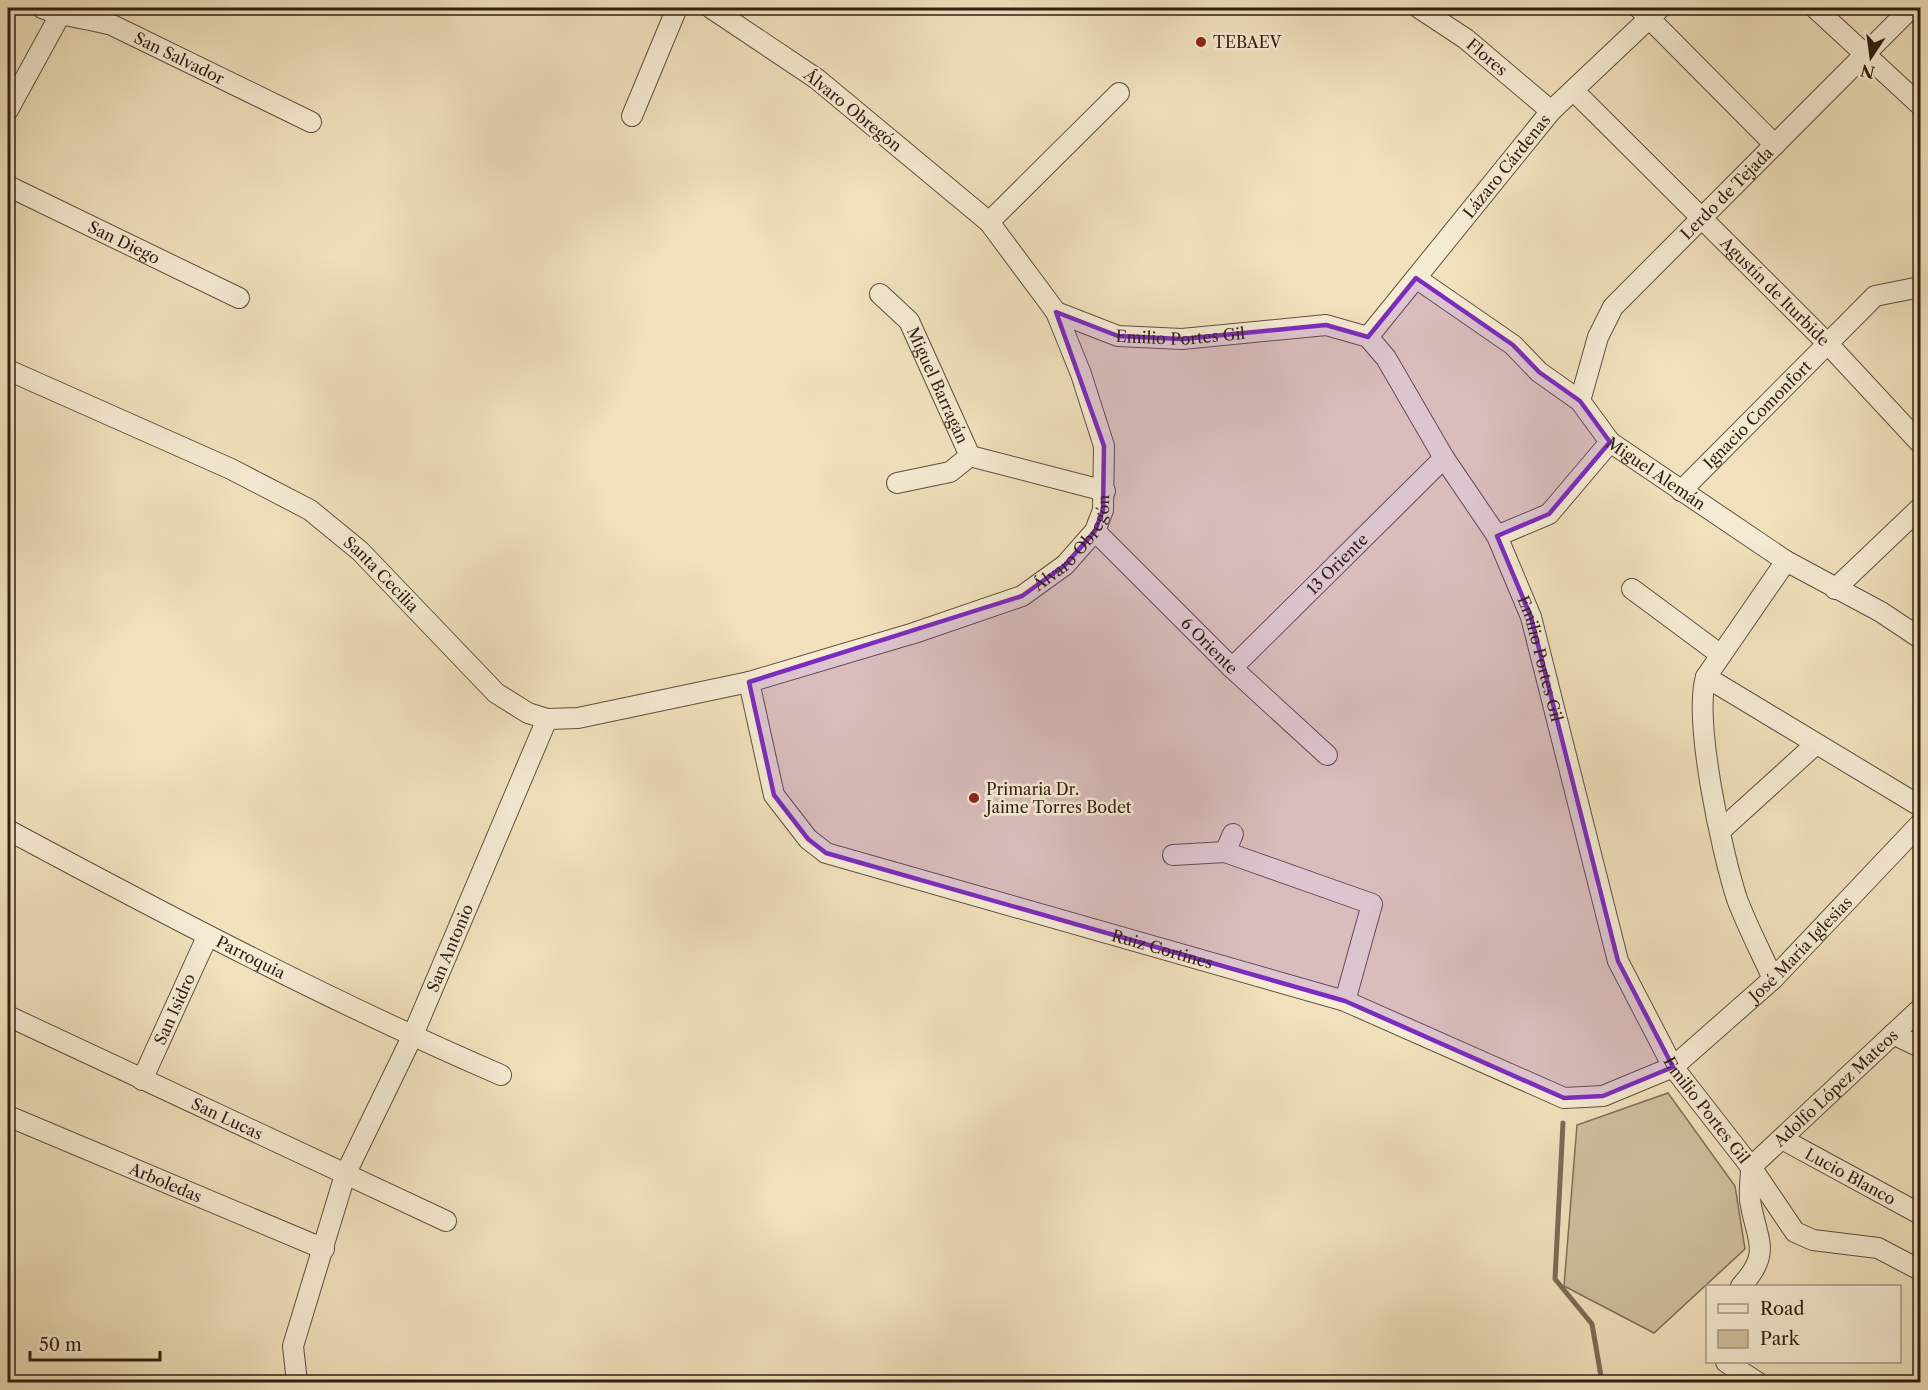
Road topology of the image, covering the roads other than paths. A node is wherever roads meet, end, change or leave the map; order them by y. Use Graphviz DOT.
graph roads {
  1 [pos="42,8"];
  2 [pos="677,8"];
  3 [pos="711,8"];
  4 [pos="1419,8"];
  5 [pos="1815,8"];
  6 [pos="1911,8"];
  7 [pos="1649,11"];
  8 [pos="60,15"];
  9 [pos="1863,53"];
  10 [pos="1574,91"];
  11 [pos="1119,93"];
  12 [pos="1920,105"];
  13 [pos="8,110"];
  14 [pos="1551,111"];
  15 [pos="632,116"];
  16 [pos="311,122"];
  17 [pos="1775,145"];
  18 [pos="8,186"];
  19 [pos="1701,217"];
  20 [pos="990,222"];
  21 [pos="1416,278"];
  22 [pos="1917,285"];
  23 [pos="880,294"];
  24 [pos="239,298"];
  25 [pos="1056,312"];
  26 [pos="1368,337"];
  27 [pos="1828,344"];
  28 [pos="8,370"];
  29 [pos="1580,401"];
  30 [pos="1610,442"];
  31 [pos="1920,443"];
  32 [pos="970,456"];
  33 [pos="1444,458"];
  34 [pos="897,483"];
  35 [pos="1681,490"];
  36 [pos="1105,491"];
  37 [pos="1920,508"];
  38 [pos="1095,531"];
  39 [pos="1497,536"];
  40 [pos="1786,561"];
  41 [pos="1632,589"];
  42 [pos="1835,589"];
  43 [pos="1920,639"];
  44 [pos="1720,655"];
  45 [pos="1232,668"];
  46 [pos="1706,677"];
  47 [pos="749,682"];
  48 [pos="547,719"];
  49 [pos="1816,744"];
  50 [pos="1328,755"];
  51 [pos="1920,806"];
  52 [pos="1920,824"];
  53 [pos="8,830"];
  54 [pos="1720,831"];
  55 [pos="1173,855"];
  56 [pos="207,937"];
  57 [pos="1773,979"];
  58 [pos="1346,1001"];
  59 [pos="1920,1009"];
  60 [pos="8,1016"];
  61 [pos="1893,1034"];
  62 [pos="412,1036"];
  63 [pos="1920,1047"];
  64 [pos="1673,1067"];
  65 [pos="501,1075"];
  66 [pos="142,1080"];
  67 [pos="8,1116"];
  68 [pos="1782,1138"];
  69 [pos="1751,1167"];
  70 [pos="345,1175"];
  71 [pos="1920,1214"];
  72 [pos="446,1221"];
  73 [pos="324,1249"];
  74 [pos="1920,1270"];
  75 [pos="1743,1285"];
  76 [pos="1727,1363"];
  77 [pos="297,1383"];
  78 [pos="1757,1383"];
  1 -- 8 [label="street, San Salvador"];
  2 -- 15 [label="street"];
  3 -- 20 [label="street, Álvaro Obregón"];
  4 -- 14 [label="street, Flores"];
  5 -- 9 [label="street"];
  6 -- 9 [label="street, Lerdo de Tejada"];
  7 -- 10 [label="street, Lázaro Cárdenas"];
  7 -- 17 [label="street"];
  8 -- 13 [label="street"];
  8 -- 16 [label="street, San Salvador"];
  9 -- 12 [label="street"];
  9 -- 17 [label="street, Lerdo de Tejada"];
  10 -- 14 [label="street, Lázaro Cárdenas"];
  10 -- 19 [label="street, Agustín de Iturbide"];
  11 -- 20 [label="street"];
  14 -- 21 [label="street, Lázaro Cárdenas"];
  17 -- 19 [label="street, Lerdo de Tejada"];
  18 -- 24 [label="street, San Diego"];
  19 -- 27 [label="street, Agustín de Iturbide"];
  19 -- 29 [label="street, Lerdo de Tejada"];
  20 -- 25 [label="street, Álvaro Obregón"];
  21 -- 26 [label="street, Lázaro Cárdenas"];
  21 -- 29 [label="street, Miguel Alemán"];
  22 -- 27 [label="street, Ignacio Comonfort"];
  23 -- 32 [label="street, Miguel Barragán"];
  25 -- 26 [label="street, Emilio Portes Gil"];
  25 -- 36 [label="street, Álvaro Obregón"];
  26 -- 33 [label="street, Emilio Portes Gil"];
  27 -- 31 [label="street, Agustín de Iturbide"];
  27 -- 35 [label="street, Ignacio Comonfort"];
  28 -- 48 [label="street, Santa Cecilia"];
  29 -- 30 [label="street, Miguel Alemán"];
  30 -- 35 [label="street, Miguel Alemán"];
  30 -- 39 [label="street"];
  32 -- 34 [label="street"];
  32 -- 36 [label="street, Miguel Barragán"];
  33 -- 39 [label="street, Emilio Portes Gil"];
  33 -- 45 [label="street, 13 Oriente"];
  35 -- 40 [label="street, Miguel Alemán"];
  36 -- 38 [label="street, Álvaro Obregón"];
  37 -- 42 [label="street"];
  38 -- 45 [label="street, 6 Oriente"];
  38 -- 47 [label="street, Álvaro Obregón"];
  39 -- 64 [label="street, Emilio Portes Gil"];
  40 -- 42 [label="street, Miguel Alemán"];
  40 -- 44 [label="street"];
  41 -- 44 [label="street"];
  42 -- 43 [label="street, Miguel Alemán"];
  44 -- 46 [label="street"];
  45 -- 50 [label="street, 6 Oriente"];
  46 -- 49 [label="street"];
  46 -- 54 [label="street"];
  47 -- 48 [label="street, Santa Cecilia"];
  47 -- 58 [label="street, Ruiz Cortines"];
  48 -- 62 [label="street, San Antonio"];
  49 -- 51 [label="street"];
  49 -- 54 [label="street"];
  52 -- 57 [label="street, José María Iglesias"];
  53 -- 56 [label="street, Parroquia"];
  54 -- 57 [label="street"];
  55 -- 58 [label="street"];
  56 -- 62 [label="street, Parroquia"];
  56 -- 66 [label="street, San Isidro"];
  57 -- 64 [label="street, José María Iglesias"];
  58 -- 64 [label="street, Ruiz Cortines"];
  59 -- 61 [label="street, Adolfo López Mateos"];
  60 -- 66 [label="street, San Lucas"];
  61 -- 63 [label="street"];
  61 -- 68 [label="street, Adolfo López Mateos"];
  62 -- 65 [label="street, Parroquia"];
  62 -- 70 [label="street, San Antonio"];
  64 -- 69 [label="street, Emilio Portes Gil"];
  66 -- 70 [label="street, San Lucas"];
  67 -- 73 [label="street, Arboledas"];
  68 -- 69 [label="street, Adolfo López Mateos"];
  68 -- 71 [label="street, Lucio Blanco"];
  69 -- 74 [label="street"];
  69 -- 75 [label="street, Emilio Portes Gil"];
  70 -- 72 [label="street, San Lucas"];
  70 -- 73 [label="street, San Antonio"];
  73 -- 77 [label="street, San Antonio"];
  76 -- 78 [label="street"];
}
